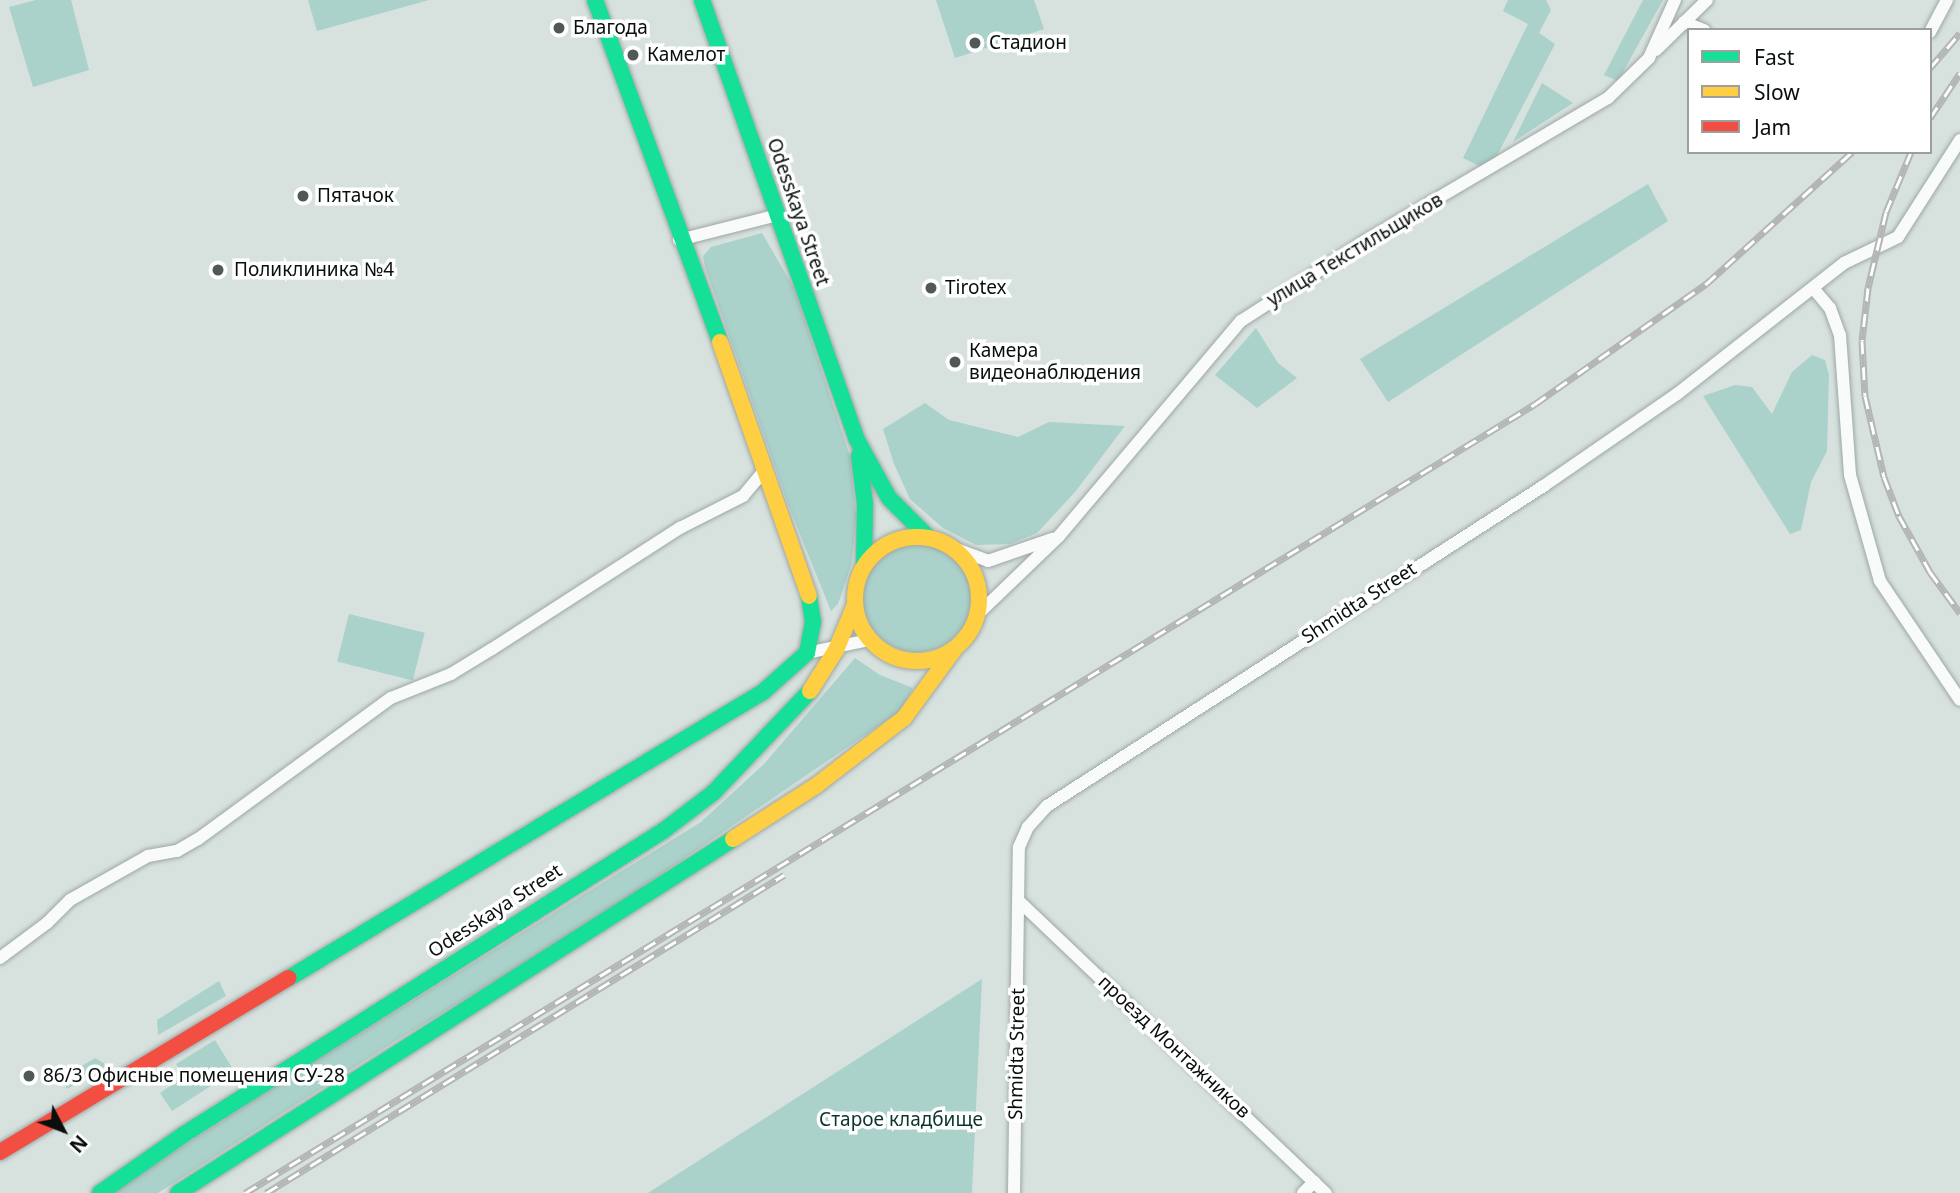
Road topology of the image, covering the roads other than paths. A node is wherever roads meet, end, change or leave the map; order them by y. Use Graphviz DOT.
graph roads {
  1 [pos="596,0"];
  2 [pos="702,0"];
  3 [pos="1675,0"];
  4 [pos="1707,0"];
  5 [pos="1947,0"];
  6 [pos="1684,23"];
  7 [pos="1698,28"];
  8 [pos="1932,28"];
  9 [pos="1648,58"];
  10 [pos="1960,140"];
  11 [pos="778,215"];
  12 [pos="679,240"];
  13 [pos="1813,288"];
  14 [pos="856,438"];
  15 [pos="766,469"];
  16 [pos="1059,536"];
  17 [pos="929,538"];
  18 [pos="953,548"];
  19 [pos="864,565"];
  20 [pos="854,607"];
  21 [pos="978,614"];
  22 [pos="869,640"];
  23 [pos="836,650"];
  24 [pos="954,650"];
  25 [pos="807,653"];
  26 [pos="1960,699"];
  27 [pos="1021,903"];
  28 [pos="0,958"];
  29 [pos="0,1152"];
  30 [pos="1314,1182"];
  31 [pos="100,1193"];
  32 [pos="178,1193"];
  33 [pos="1014,1193"];
  34 [pos="1303,1193"];
  35 [pos="1326,1193"];
  1 -- 12 [label="main road"];
  2 -- 11 [label="main road, Odesskaya Street"];
  3 -- 9 [label="street, улица Текстильщиков"];
  4 -- 6 [label="street"];
  5 -- 8 [label="street"];
  6 -- 7 [label="street"];
  6 -- 9 [label="street"];
  9 -- 16 [label="street, улица Текстильщиков"];
  10 -- 13 [label="street, Shmidta Street"];
  11 -- 12 [label="street"];
  11 -- 14 [label="main road, Odesskaya Street"];
  12 -- 15 [label="main road"];
  13 -- 26 [label="street"];
  13 -- 27 [label="street, Shmidta Street"];
  14 -- 17 [label="main road"];
  14 -- 19 [label="main road"];
  15 -- 25 [label="main road"];
  15 -- 28 [label="street"];
  16 -- 18 [label="street"];
  16 -- 21 [label="street, улица Текстильщиков"];
  17 -- 18 [label="main road"];
  17 -- 19 [label="main road"];
  18 -- 21 [label="main road"];
  19 -- 20 [label="main road"];
  20 -- 22 [label="main road"];
  20 -- 23 [label="main road, Odesskaya Street"];
  21 -- 24 [label="main road"];
  22 -- 23 [label="street"];
  22 -- 24 [label="main road"];
  23 -- 25 [label="street"];
  23 -- 31 [label="main road, Odesskaya Street"];
  24 -- 32 [label="main road"];
  25 -- 29 [label="main road"];
  27 -- 30 [label="street, проезд Монтажников"];
  27 -- 33 [label="street, Shmidta Street"];
  30 -- 34 [label="street"];
  30 -- 35 [label="street, проезд Монтажников"];
}
